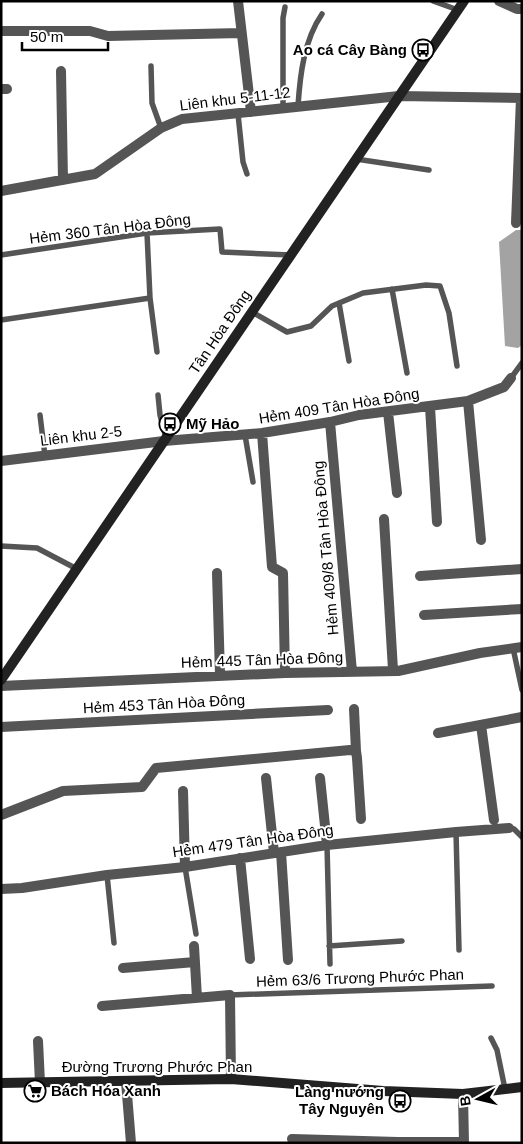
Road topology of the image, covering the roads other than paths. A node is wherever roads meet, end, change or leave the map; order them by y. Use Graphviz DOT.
graph roads {
  1 [pos="238,1"];
  2 [pos="433,1"];
  3 [pos="499,1"];
  4 [pos="461,6"];
  5 [pos="285,7"];
  6 [pos="522,8"];
  7 [pos="322,14"];
  8 [pos="1,31"];
  9 [pos="241,33"];
  10 [pos="151,66"];
  11 [pos="60,71"];
  12 [pos="399,96"];
  13 [pos="522,98"];
  14 [pos="298,106"];
  15 [pos="283,108"];
  16 [pos="251,112"];
  17 [pos="238,114"];
  18 [pos="161,128"];
  19 [pos="356,159"];
  20 [pos="429,170"];
  21 [pos="247,174"];
  22 [pos="63,180"];
  23 [pos="1,191"];
  24 [pos="516,223"];
  25 [pos="147,234"];
  26 [pos="1,255"];
  27 [pos="291,255"];
  28 [pos="392,289"];
  29 [pos="150,298"];
  30 [pos="339,303"];
  31 [pos="252,312"];
  32 [pos="1,320"];
  33 [pos="157,352"];
  34 [pos="348,361"];
  35 [pos="522,362"];
  36 [pos="457,366"];
  37 [pos="406,373"];
  38 [pos="511,378"];
  39 [pos="158,395"];
  40 [pos="468,401"];
  41 [pos="430,407"];
  42 [pos="388,412"];
  43 [pos="40,415"];
  44 [pos="330,422"];
  45 [pos="262,433"];
  46 [pos="245,435"];
  47 [pos="165,439"];
  48 [pos="45,456"];
  49 [pos="1,460"];
  50 [pos="253,482"];
  51 [pos="397,493"];
  52 [pos="384,519"];
  53 [pos="437,522"];
  54 [pos="481,540"];
  55 [pos="1,546"];
  56 [pos="77,569"];
  57 [pos="522,569"];
  58 [pos="217,573"];
  59 [pos="420,576"];
  60 [pos="522,609"];
  61 [pos="424,615"];
  62 [pos="517,648"];
  63 [pos="393,670"];
  64 [pos="352,672"];
  65 [pos="285,673"];
  66 [pos="220,676"];
  67 [pos="1,680"];
  68 [pos="1,686"];
  69 [pos="522,690"];
  70 [pos="354,709"];
  71 [pos="328,710"];
  72 [pos="522,717"];
  73 [pos="481,725"];
  74 [pos="1,726"];
  75 [pos="438,734"];
  76 [pos="356,751"];
  77 [pos="266,778"];
  78 [pos="320,778"];
  79 [pos="183,791"];
  80 [pos="1,815"];
  81 [pos="361,819"];
  82 [pos="494,820"];
  83 [pos="509,828"];
  84 [pos="456,832"];
  85 [pos="522,837"];
  86 [pos="327,845"];
  87 [pos="278,853"];
  88 [pos="240,858"];
  89 [pos="185,867"];
  90 [pos="107,875"];
  91 [pos="1,889"];
  92 [pos="196,934"];
  93 [pos="402,941"];
  94 [pos="114,943"];
  95 [pos="194,946"];
  96 [pos="330,946"];
  97 [pos="459,950"];
  98 [pos="250,959"];
  99 [pos="288,960"];
  100 [pos="194,962"];
  101 [pos="330,964"];
  102 [pos="123,968"];
  103 [pos="492,986"];
  104 [pos="230,996"];
  105 [pos="197,998"];
  106 [pos="102,1006"];
  107 [pos="491,1038"];
  108 [pos="38,1041"];
  109 [pos="231,1079"];
  110 [pos="126,1082"];
  111 [pos="40,1083"];
  112 [pos="1,1084"];
  113 [pos="522,1087"];
  114 [pos="505,1089"];
  115 [pos="463,1094"];
  116 [pos="292,1139"];
  117 [pos="464,1142"];
  118 [pos="131,1143"];
  1 -- 9 [label="street"];
  2 -- 4 [label="lane"];
  3 -- 6 [label="street"];
  4 -- 12 [label="street, Tân Hòa Đông"];
  5 -- 15 [label="lane"];
  7 -- 14 [label="lane"];
  8 -- 9 [label="street"];
  9 -- 16 [label="street"];
  10 -- 18 [label="lane"];
  11 -- 22 [label="street"];
  12 -- 13 [label="street, Liên khu 5-11-12"];
  12 -- 14 [label="street, Liên khu 5-11-12"];
  12 -- 19 [label="street, Tân Hòa Đông"];
  13 -- 24 [label="street"];
  14 -- 15 [label="street, Liên khu 5-11-12"];
  15 -- 16 [label="street, Liên khu 5-11-12"];
  16 -- 17 [label="street, Liên khu 5-11-12"];
  17 -- 18 [label="street, Liên khu 5-11-12"];
  17 -- 21 [label="lane"];
  18 -- 22 [label="street, Liên khu 5-11-12"];
  19 -- 20 [label="lane"];
  19 -- 27 [label="street, Tân Hòa Đông"];
  22 -- 23 [label="street, Liên khu 5-11-12"];
  25 -- 26 [label="lane, Hẻm 360 Tân Hòa Đông"];
  25 -- 27 [label="lane, Hẻm 360 Tân Hòa Đông"];
  25 -- 29 [label="lane"];
  27 -- 31 [label="street, Tân Hòa Đông"];
  28 -- 30 [label="lane"];
  28 -- 36 [label="lane"];
  28 -- 37 [label="lane"];
  29 -- 32 [label="lane"];
  29 -- 33 [label="lane"];
  30 -- 31 [label="lane"];
  30 -- 34 [label="lane"];
  31 -- 47 [label="street, Tân Hòa Đông"];
  35 -- 38 [label="lane"];
  38 -- 40 [label="street, Hẻm 409 Tân Hòa Đông"];
  39 -- 47 [label="lane"];
  40 -- 41 [label="street, Hẻm 409 Tân Hòa Đông"];
  40 -- 54 [label="street"];
  41 -- 42 [label="street, Hẻm 409 Tân Hòa Đông"];
  41 -- 53 [label="street"];
  42 -- 44 [label="street, Hẻm 409 Tân Hòa Đông"];
  42 -- 51 [label="street"];
  43 -- 48 [label="lane"];
  44 -- 45 [label="street, Hẻm 409 Tân Hòa Đông"];
  44 -- 64 [label="street, Hẻm 409/8 Tân Hòa Đông"];
  45 -- 46 [label="street, Hẻm 409 Tân Hòa Đông"];
  45 -- 65 [label="street"];
  46 -- 47 [label="street, Hẻm 409 Tân Hòa Đông"];
  46 -- 50 [label="lane"];
  47 -- 48 [label="street, Liên khu 2-5"];
  47 -- 56 [label="street, Tân Hòa Đông"];
  48 -- 49 [label="street, Liên khu 2-5"];
  52 -- 63 [label="street"];
  55 -- 56 [label="lane"];
  56 -- 67 [label="street, Tân Hòa Đông"];
  57 -- 59 [label="street"];
  58 -- 66 [label="street"];
  60 -- 61 [label="street"];
  62 -- 63 [label="street, Hẻm 445 Tân Hòa Đông"];
  62 -- 69 [label="lane"];
  63 -- 64 [label="street, Hẻm 445 Tân Hòa Đông"];
  64 -- 65 [label="street, Hẻm 445 Tân Hòa Đông"];
  65 -- 66 [label="street, Hẻm 445 Tân Hòa Đông"];
  66 -- 68 [label="street, Hẻm 445 Tân Hòa Đông"];
  70 -- 76 [label="street"];
  71 -- 74 [label="street, Hẻm 453 Tân Hòa Đông"];
  72 -- 73 [label="street"];
  73 -- 75 [label="street"];
  73 -- 82 [label="street"];
  76 -- 80 [label="street"];
  76 -- 81 [label="street"];
  77 -- 87 [label="street"];
  78 -- 86 [label="street"];
  79 -- 89 [label="street"];
  83 -- 84 [label="street, Hẻm 479 Tân Hòa Đông"];
  83 -- 85 [label="lane"];
  84 -- 86 [label="street, Hẻm 479 Tân Hòa Đông"];
  84 -- 97 [label="lane"];
  86 -- 87 [label="street, Hẻm 479 Tân Hòa Đông"];
  86 -- 96 [label="lane"];
  87 -- 88 [label="street, Hẻm 479 Tân Hòa Đông"];
  87 -- 99 [label="street"];
  88 -- 89 [label="street, Hẻm 479 Tân Hòa Đông"];
  88 -- 98 [label="street"];
  89 -- 90 [label="street, Hẻm 479 Tân Hòa Đông"];
  89 -- 92 [label="lane"];
  90 -- 91 [label="street, Hẻm 479 Tân Hòa Đông"];
  90 -- 94 [label="lane"];
  93 -- 96 [label="lane"];
  95 -- 100 [label="street"];
  96 -- 101 [label="lane"];
  100 -- 102 [label="street"];
  100 -- 105 [label="street"];
  103 -- 104 [label="lane, Hẻm 63/6 Trương Phước Phan"];
  104 -- 105 [label="street"];
  104 -- 109 [label="street"];
  105 -- 106 [label="street"];
  107 -- 114 [label="lane"];
  108 -- 111 [label="street"];
  109 -- 110 [label="street, Đường Trương Phước Phan"];
  109 -- 115 [label="street, Đường Trương Phước Phan"];
  110 -- 111 [label="street, Đường Trương Phước Phan"];
  110 -- 118 [label="street"];
  111 -- 112 [label="street, Đường Trương Phước Phan"];
  113 -- 114 [label="street, Đường Trương Phước Phan"];
  114 -- 115 [label="street, Đường Trương Phước Phan"];
  115 -- 117 [label="street"];
  116 -- 117 [label="street"];
}
